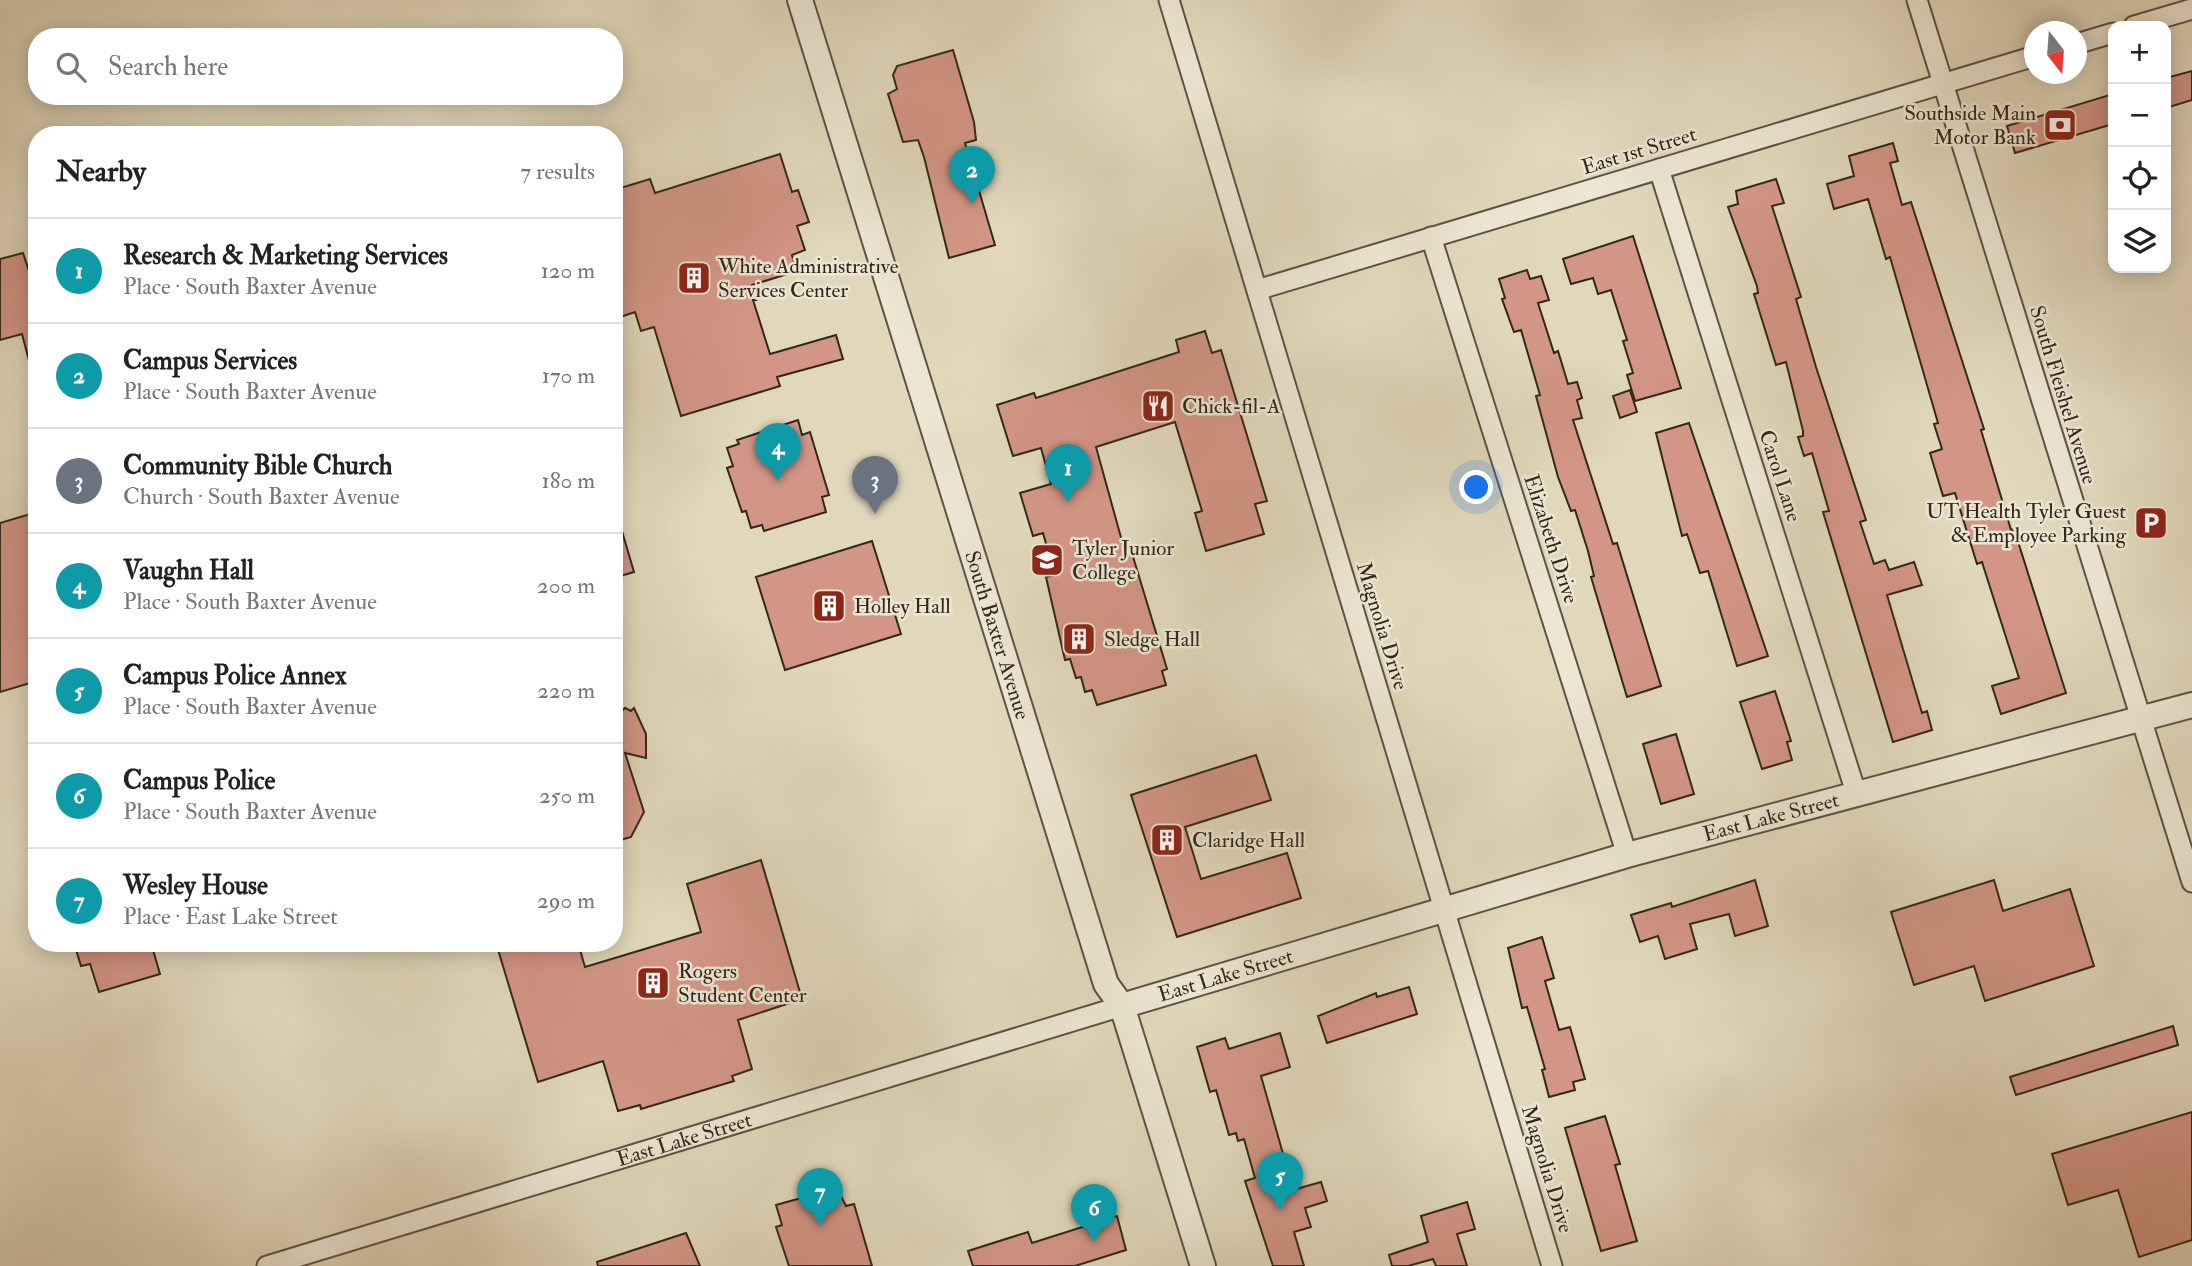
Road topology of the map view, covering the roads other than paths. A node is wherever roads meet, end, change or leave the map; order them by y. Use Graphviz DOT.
graph roads {
  1 [pos="800,0"];
  2 [pos="1169,0"];
  3 [pos="1917,0"];
  4 [pos="2192,9"];
  5 [pos="2151,21"];
  6 [pos="2108,35"];
  7 [pos="2087,41"];
  8 [pos="2024,59"];
  9 [pos="1943,84"];
  10 [pos="1660,169"];
  11 [pos="1431,237"];
  12 [pos="1257,290"];
  13 [pos="2192,705"];
  14 [pos="2140,720"];
  15 [pos="1857,796"];
  16 [pos="1627,855"];
  17 [pos="2192,882"];
  18 [pos="1444,911"];
  19 [pos="1122,1006"];
  20 [pos="267,1266"];
  21 [pos="1203,1266"];
  22 [pos="1552,1266"];
  1 -- 19 [label="street, South Baxter Avenue"];
  2 -- 12 [label="street, Magnolia Drive"];
  3 -- 9 [label="street, South Fleishel Avenue"];
  4 -- 5 [label="street"];
  6 -- 7 [label="street"];
  8 -- 9 [label="street, East 1st Street"];
  9 -- 10 [label="street, East 1st Street"];
  9 -- 14 [label="street, South Fleishel Avenue"];
  10 -- 11 [label="street, East 1st Street"];
  10 -- 15 [label="street, Carol Lane"];
  11 -- 12 [label="street, East 1st Street"];
  11 -- 16 [label="street, Elizabeth Drive"];
  12 -- 18 [label="street, Magnolia Drive"];
  13 -- 14 [label="street, East Lake Street"];
  14 -- 15 [label="street, East Lake Street"];
  14 -- 17 [label="street, South Fleishel Avenue"];
  15 -- 16 [label="street, East Lake Street"];
  16 -- 18 [label="street, East Lake Street"];
  18 -- 19 [label="street, East Lake Street"];
  18 -- 22 [label="street, Magnolia Drive"];
  19 -- 20 [label="street, East Lake Street"];
  19 -- 21 [label="street, South Baxter Avenue"];
}
